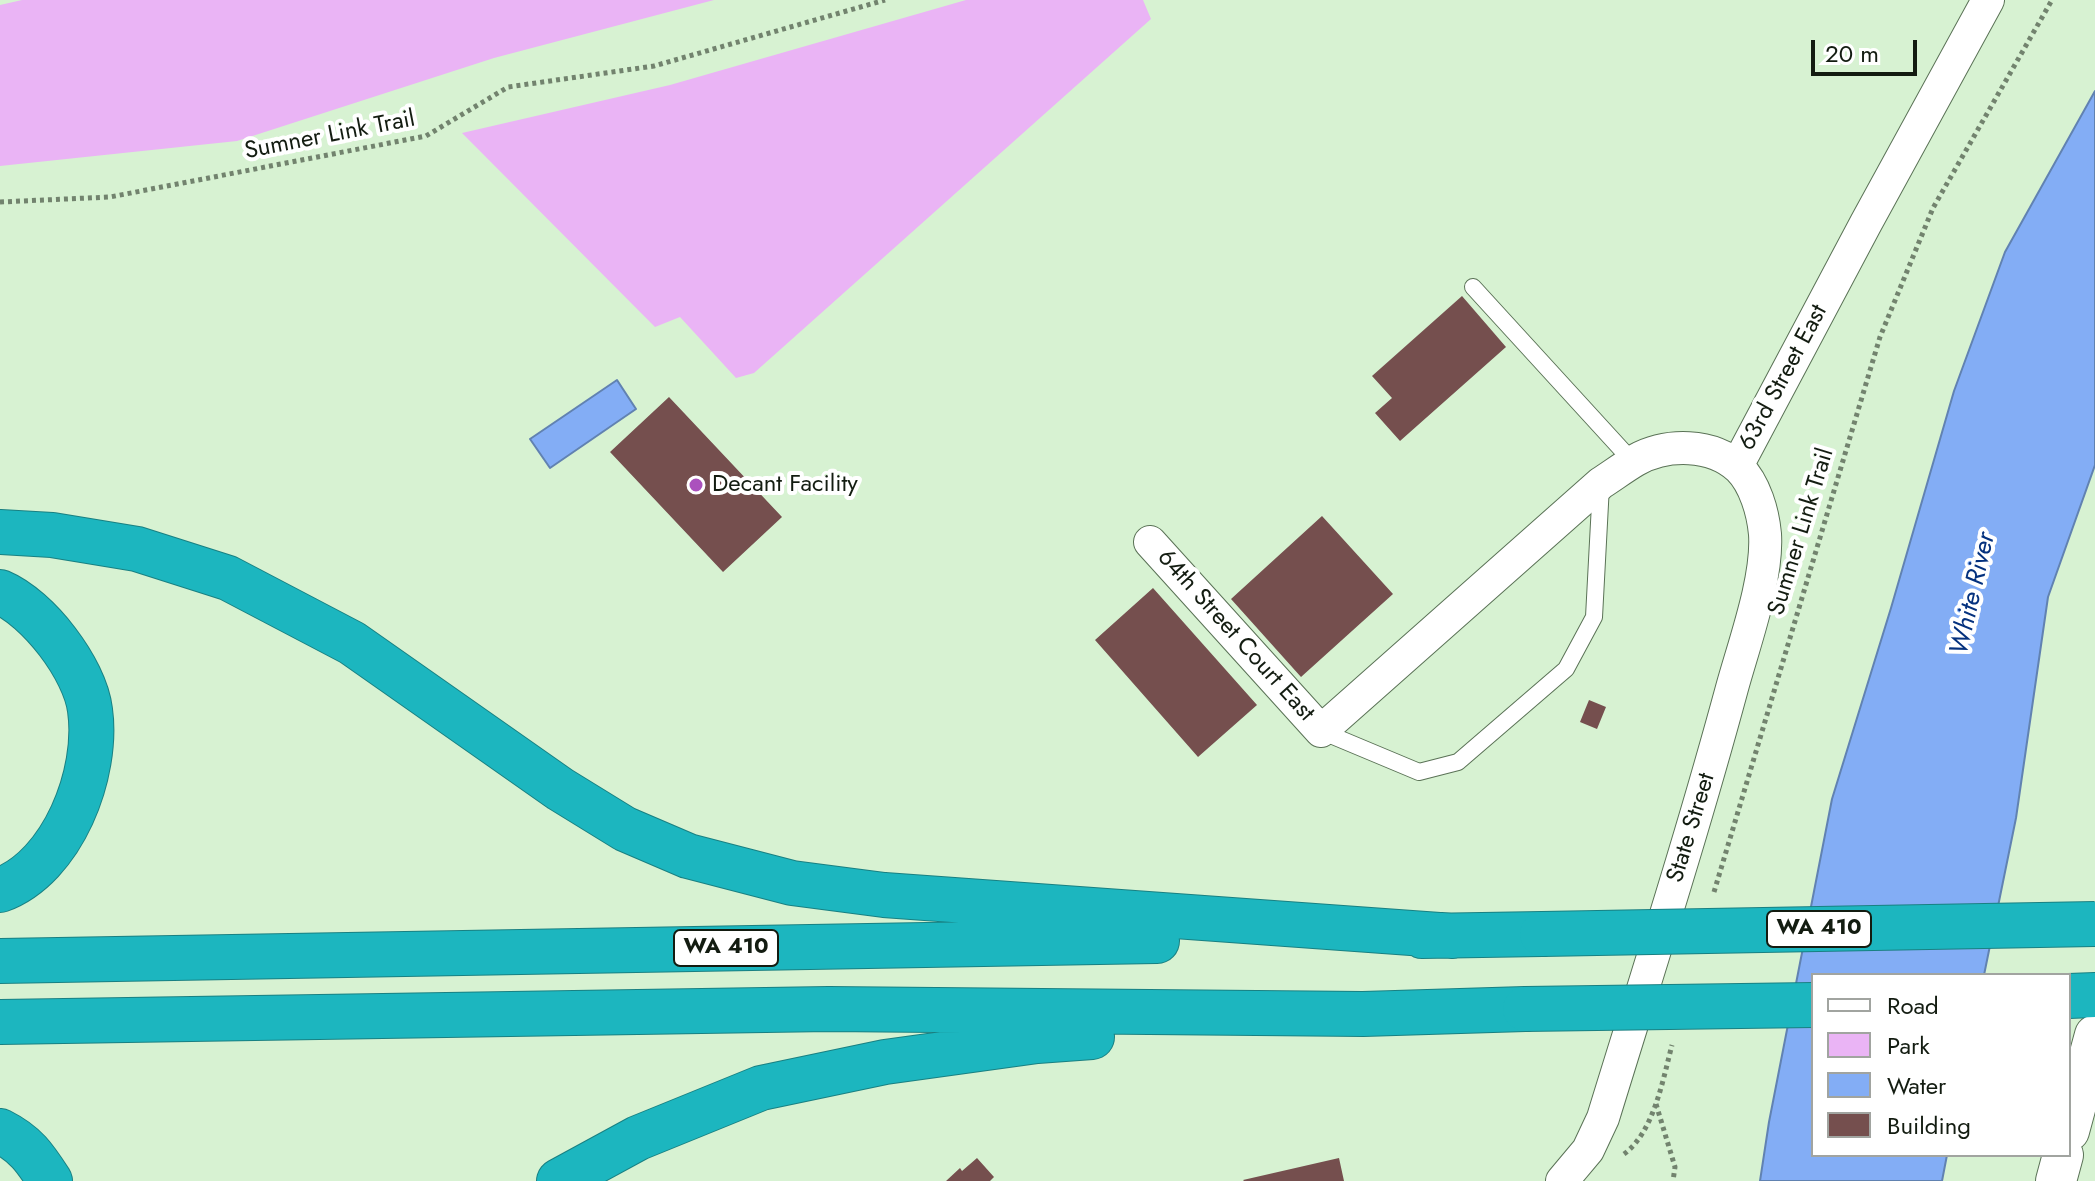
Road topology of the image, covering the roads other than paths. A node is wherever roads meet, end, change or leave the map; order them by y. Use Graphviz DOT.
graph roads {
  1 [pos="1988,0"];
  2 [pos="1473,287"];
  3 [pos="1633,462"];
  4 [pos="1737,466"];
  5 [pos="1601,483"];
  6 [pos="0,532"];
  7 [pos="1150,542"];
  8 [pos="0,592"];
  9 [pos="1321,731"];
  10 [pos="0,890"];
  11 [pos="2095,924"];
  12 [pos="1453,936"];
  13 [pos="0,961"];
  14 [pos="2095,995"];
  15 [pos="2071,996"];
  16 [pos="1811,1005"];
  17 [pos="1363,1014"];
  18 [pos="0,1022"];
  19 [pos="2071,1025"];
  20 [pos="2095,1026"];
  21 [pos="2095,1035"];
  22 [pos="2071,1124"];
  23 [pos="0,1131"];
  24 [pos="2062,1157"];
  25 [pos="1565,1178"];
  26 [pos="50,1181"];
  27 [pos="559,1181"];
  28 [pos="2056,1181"];
  1 -- 4 [label="street, 63rd Street East"];
  2 -- 3 [label="lane"];
  3 -- 4 [label="street, 63rd Street East"];
  3 -- 5 [label="street, 63rd Street East"];
  4 -- 25 [label="street, State Street"];
  5 -- 9 [label="street, 63rd Street East"];
  5 -- 9 [label="lane"];
  6 -- 12 [label="highway"];
  7 -- 9 [label="street, 64th Street Court East"];
  8 -- 10 [label="highway"];
  11 -- 12 [label="highway, WA 410, bridge"];
  12 -- 13 [label="highway, WA 410"];
  14 -- 15 [label="highway"];
  16 -- 17 [label="highway, bridge"];
  17 -- 18 [label="highway"];
  17 -- 27 [label="highway"];
  19 -- 20 [label="highway"];
  21 -- 22 [label="street"];
  23 -- 26 [label="highway"];
  24 -- 28 [label="street"];
}
